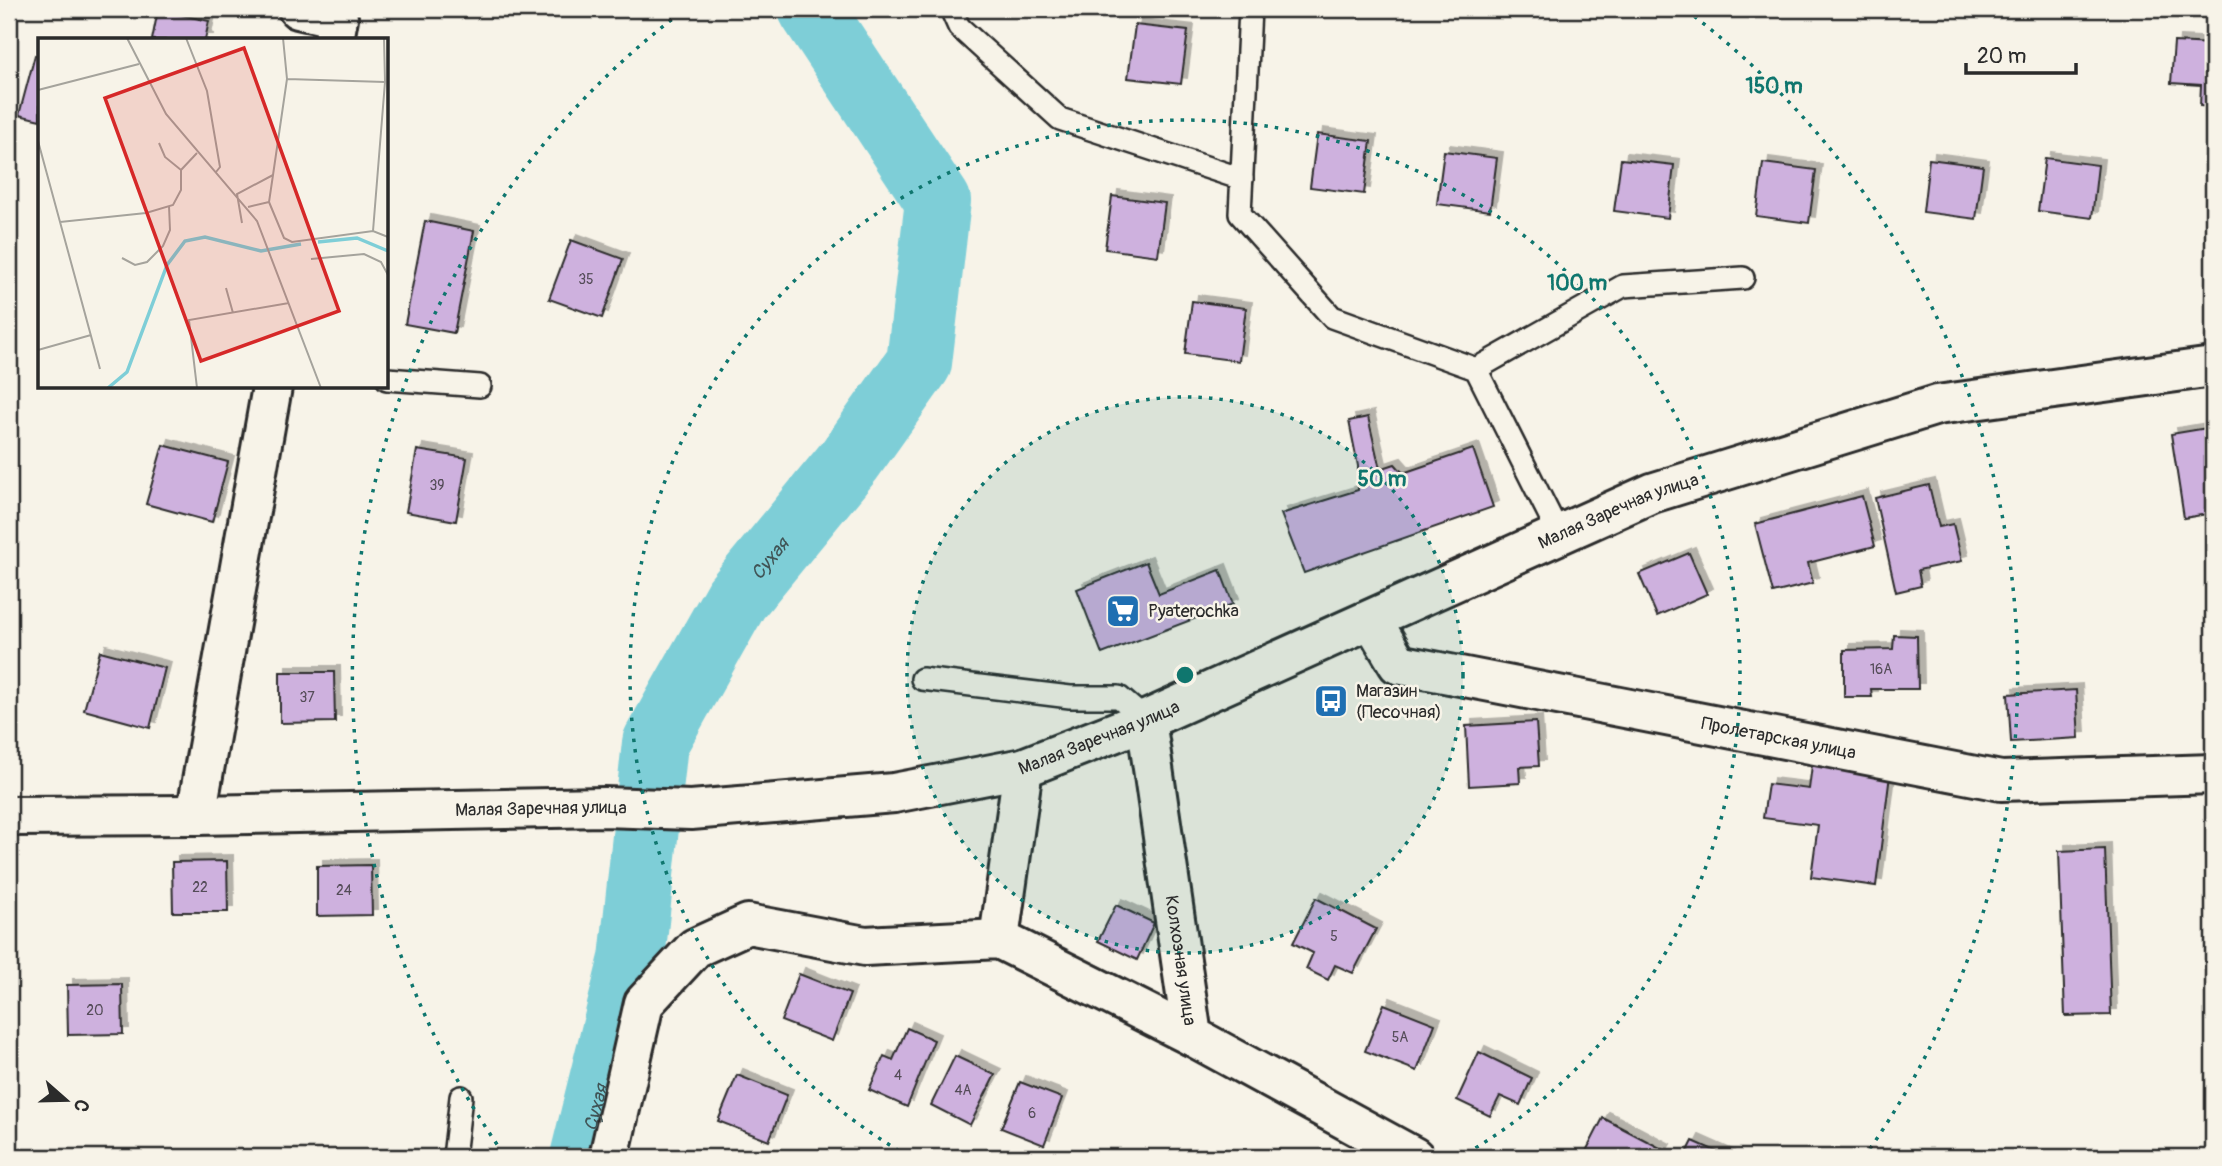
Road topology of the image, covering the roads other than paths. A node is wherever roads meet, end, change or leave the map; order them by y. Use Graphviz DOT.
graph roads {
  1 [pos="298,9"];
  2 [pos="951,9"];
  3 [pos="1250,9"];
  4 [pos="334,38"];
  5 [pos="1242,179"];
  6 [pos="1743,278"];
  7 [pos="2213,367"];
  8 [pos="1476,369"];
  9 [pos="388,379"];
  10 [pos="480,386"];
  11 [pos="272,388"];
  12 [pos="1559,534"];
  13 [pos="1372,620"];
  14 [pos="922,679"];
  15 [pos="1146,720"];
  16 [pos="1023,768"];
  17 [pos="2213,774"];
  18 [pos="196,815"];
  19 [pos="9,816"];
  20 [pos="999,939"];
  21 [pos="1192,1036"];
  22 [pos="461,1097"];
  23 [pos="454,1157"];
  24 [pos="609,1157"];
  25 [pos="1413,1157"];
  1 -- 4 [label="street"];
  2 -- 5 [label="lane"];
  3 -- 5 [label="lane"];
  5 -- 8 [label="lane"];
  6 -- 8 [label="lane"];
  7 -- 12 [label="street, Малая Заречная улица"];
  8 -- 12 [label="lane"];
  9 -- 10 [label="lane"];
  11 -- 18 [label="street"];
  12 -- 13 [label="street, Малая Заречная улица"];
  13 -- 15 [label="street, Малая Заречная улица"];
  13 -- 17 [label="street, Пролетарская улица"];
  14 -- 15 [label="lane"];
  15 -- 16 [label="street, Малая Заречная улица"];
  15 -- 21 [label="street, Колхозная улица"];
  16 -- 18 [label="street, Малая Заречная улица"];
  16 -- 20 [label="street"];
  18 -- 19 [label="street, Малая Заречная улица"];
  20 -- 21 [label="street"];
  20 -- 24 [label="street"];
  21 -- 25 [label="street, Колхозная улица"];
  22 -- 23 [label="lane"];
}
